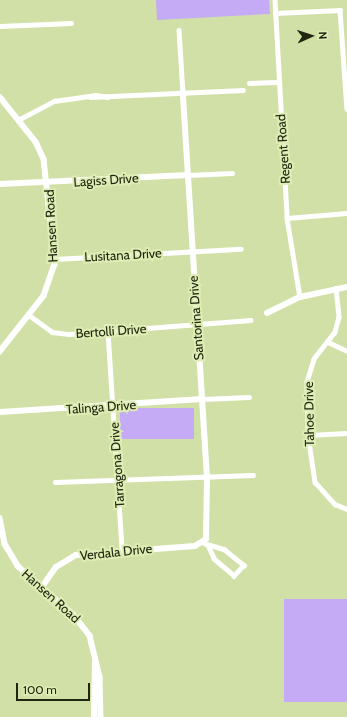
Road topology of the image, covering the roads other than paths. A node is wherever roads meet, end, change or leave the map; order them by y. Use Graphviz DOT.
graph roads {
  1 [pos="275,0"];
  2 [pos="275,13"];
  3 [pos="71,23"];
  4 [pos="0,26"];
  5 [pos="178,30"];
  6 [pos="278,82"];
  7 [pos="249,84"];
  8 [pos="243,90"];
  9 [pos="183,93"];
  10 [pos="0,97"];
  11 [pos="347,109"];
  12 [pos="18,120"];
  13 [pos="232,173"];
  14 [pos="188,175"];
  15 [pos="0,184"];
  16 [pos="49,184"];
  17 [pos="347,213"];
  18 [pos="287,218"];
  19 [pos="241,249"];
  20 [pos="192,252"];
  21 [pos="54,259"];
  22 [pos="347,287"];
  23 [pos="336,288"];
  24 [pos="300,297"];
  25 [pos="267,313"];
  26 [pos="29,315"];
  27 [pos="250,320"];
  28 [pos="198,324"];
  29 [pos="108,332"];
  30 [pos="328,342"];
  31 [pos="347,351"];
  32 [pos="0,352"];
  33 [pos="249,397"];
  34 [pos="202,399"];
  35 [pos="113,406"];
  36 [pos="0,412"];
  37 [pos="347,433"];
  38 [pos="308,434"];
  39 [pos="253,476"];
  40 [pos="207,478"];
  41 [pos="118,480"];
  42 [pos="55,482"];
  43 [pos="347,509"];
  44 [pos="0,518"];
  45 [pos="206,545"];
  46 [pos="122,550"];
  47 [pos="42,587"];
  48 [pos="95,651"];
  49 [pos="94,717"];
  50 [pos="101,717"];
  1 -- 2 [label="street, Regent Road"];
  2 -- 6 [label="street, Regent Road"];
  2 -- 11 [label="street"];
  3 -- 4 [label="street"];
  5 -- 9 [label="street"];
  6 -- 7 [label="street"];
  6 -- 18 [label="street, Regent Road"];
  8 -- 9 [label="street"];
  9 -- 12 [label="street"];
  9 -- 14 [label="street, Santorina Drive"];
  10 -- 12 [label="street, Hansen Road"];
  12 -- 16 [label="street, Hansen Road"];
  13 -- 14 [label="street"];
  14 -- 16 [label="street, Lagiss Drive"];
  14 -- 20 [label="street, Santorina Drive"];
  15 -- 16 [label="street, Lagiss Drive"];
  16 -- 21 [label="street, Hansen Road"];
  17 -- 18 [label="street"];
  18 -- 24 [label="street, Regent Road"];
  19 -- 20 [label="street, Lusitana Drive"];
  20 -- 21 [label="street, Lusitana Drive"];
  20 -- 28 [label="street, Santorina Drive"];
  21 -- 26 [label="street, Hansen Road"];
  22 -- 23 [label="street"];
  23 -- 24 [label="street"];
  23 -- 30 [label="street, Tahoe Drive"];
  24 -- 25 [label="street"];
  26 -- 29 [label="street, Bertolli Drive"];
  26 -- 32 [label="street, Hansen Road"];
  27 -- 28 [label="street, Bertolli Drive"];
  28 -- 29 [label="street, Bertolli Drive"];
  28 -- 34 [label="street, Santorina Drive"];
  29 -- 35 [label="street, Tarragona Drive"];
  30 -- 31 [label="street"];
  30 -- 38 [label="street, Tahoe Drive"];
  33 -- 34 [label="street"];
  34 -- 35 [label="street, Talinga Drive"];
  34 -- 40 [label="street, Santorina Drive"];
  35 -- 36 [label="street, Talinga Drive"];
  35 -- 41 [label="street, Tarragona Drive"];
  37 -- 38 [label="street"];
  38 -- 43 [label="street, Tahoe Drive"];
  39 -- 40 [label="street"];
  40 -- 41 [label="street"];
  40 -- 45 [label="street, Santorina Drive"];
  41 -- 42 [label="street"];
  41 -- 46 [label="street, Tarragona Drive"];
  44 -- 47 [label="street, Hansen Road"];
  45 -- 45 [label="street"];
  45 -- 46 [label="street, Verdala Drive"];
  46 -- 47 [label="street, Verdala Drive"];
  47 -- 48 [label="street, Hansen Road"];
  48 -- 49 [label="street, Hansen Road"];
  48 -- 50 [label="street, Hansen Road"];
}
